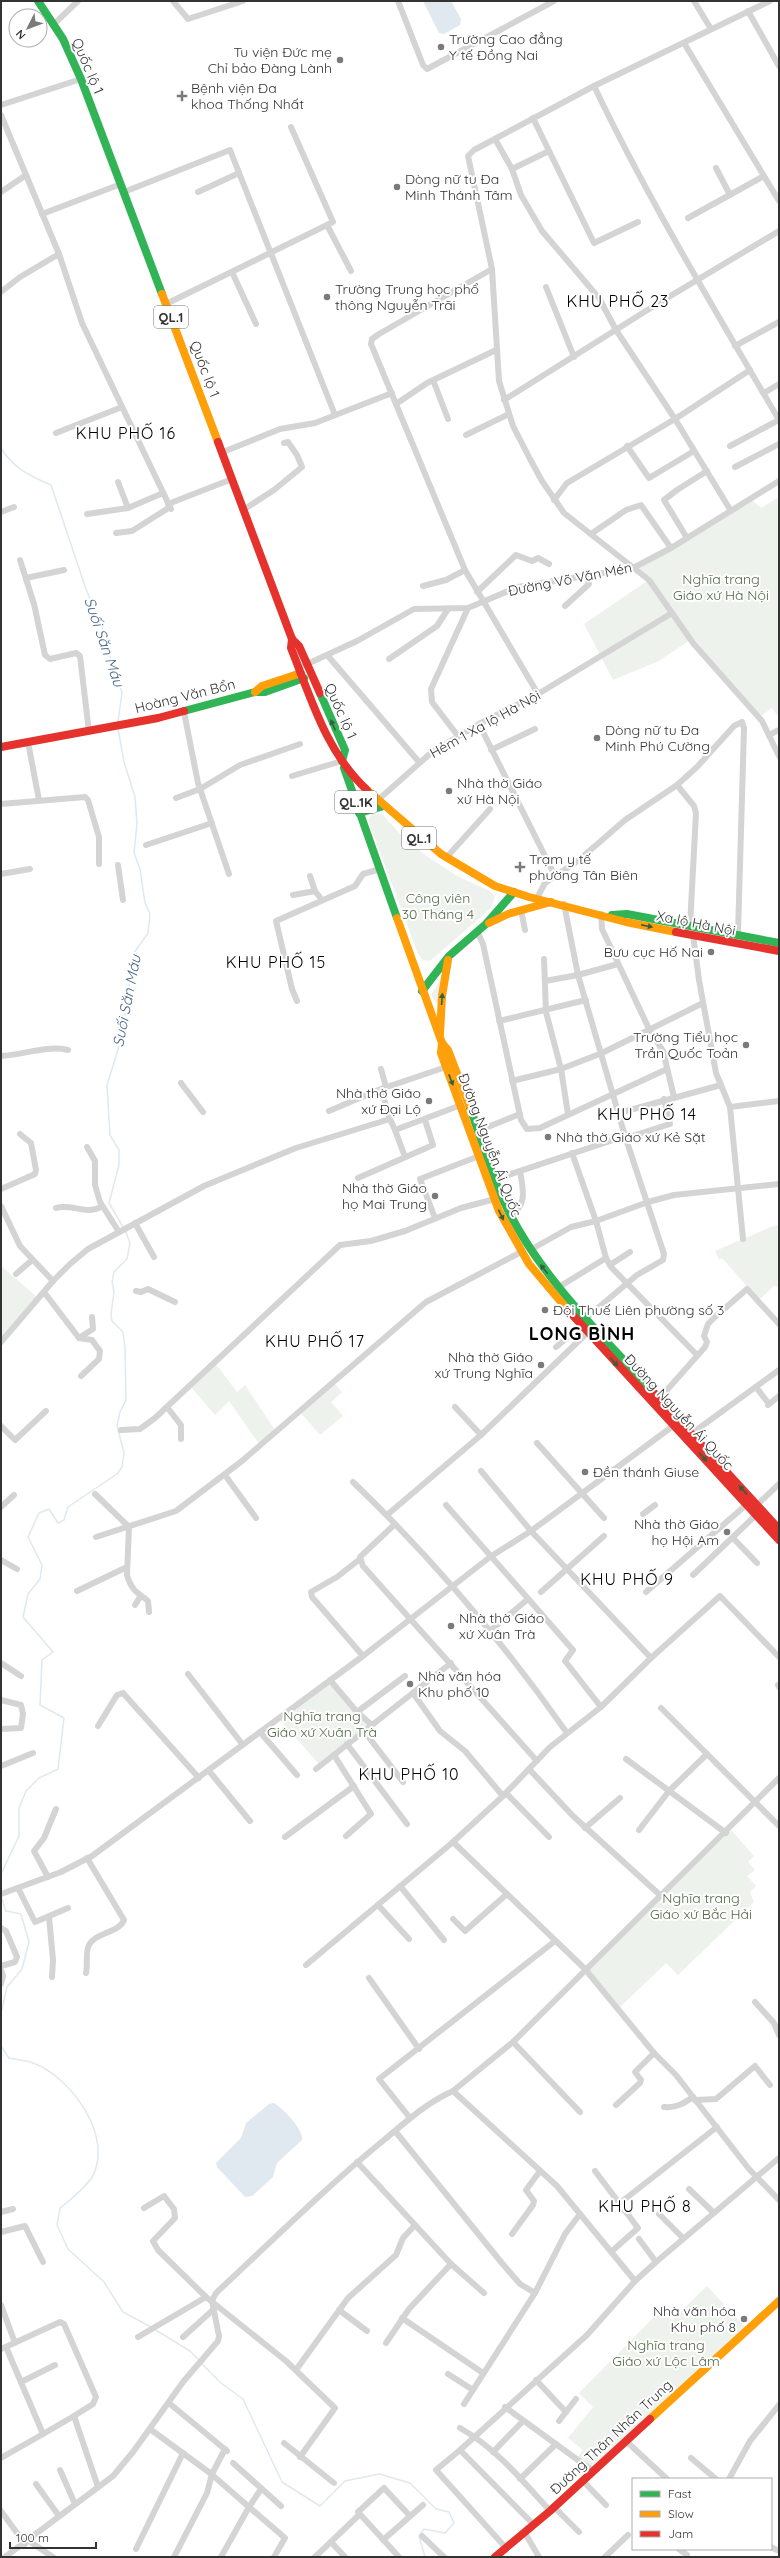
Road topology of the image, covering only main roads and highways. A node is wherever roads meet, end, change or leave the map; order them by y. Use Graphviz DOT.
graph roads {
  1 [pos="38,1"];
  2 [pos="305,672"];
  3 [pos="1,747"];
  4 [pos="342,761"];
  5 [pos="384,806"];
  6 [pos="359,813"];
  7 [pos="514,892"];
  8 [pos="552,902"];
  9 [pos="605,915"];
  10 [pos="486,924"];
  11 [pos="779,943"];
  12 [pos="779,951"];
  13 [pos="449,956"];
  14 [pos="422,991"];
  15 [pos="441,1040"];
  16 [pos="594,1326"];
  17 [pos="587,1333"];
  18 [pos="779,1529"];
  19 [pos="779,1540"];
  20 [pos="779,2301"];
  21 [pos="495,2557"];
  1 -- 2 [label="main road, Quốc lộ 1 / QL.1"];
  2 -- 3 [label="main road, Hoàng Văn Bổn"];
  2 -- 4 [label="main road, Quốc lộ 1 / QL.1"];
  4 -- 5 [label="main road, Xa lộ Hà Nội / QL.1"];
  4 -- 6 [label="main road, QL.1K"];
  5 -- 6 [label="main road"];
  5 -- 7 [label="main road, Xa lộ Hà Nội / QL.1"];
  6 -- 14 [label="main road, Đường Nguyễn Ái Quốc / QL.1K"];
  7 -- 8 [label="main road, Xa lộ Hà Nội / QL.1"];
  7 -- 10 [label="main road"];
  8 -- 9 [label="main road, Xa lộ Hà Nội / QL.1"];
  8 -- 10 [label="main road"];
  9 -- 11 [label="main road, Xa lộ Hà Nội / QL.1"];
  9 -- 12 [label="main road, Xa lộ Hà Nội / QL.1, one-way"];
  10 -- 13 [label="main road"];
  13 -- 14 [label="main road"];
  15 -- 13 [label="main road, QL.1K, one-way"];
  14 -- 15 [label="main road, Đường Nguyễn Ái Quốc / QL.1K"];
  16 -- 15 [label="main road, Đường Nguyễn Ái Quốc / QL.1K, one-way"];
  15 -- 17 [label="main road, Đường Nguyễn Ái Quốc / QL.1K, one-way"];
  16 -- 17 [label="main road"];
  18 -- 16 [label="main road, Đường Nguyễn Ái Quốc / QL.1K, one-way"];
  17 -- 19 [label="main road, Đường Nguyễn Ái Quốc / QL.1K, one-way"];
  20 -- 21 [label="main road, Đường Thân Nhân Trung"];
}
